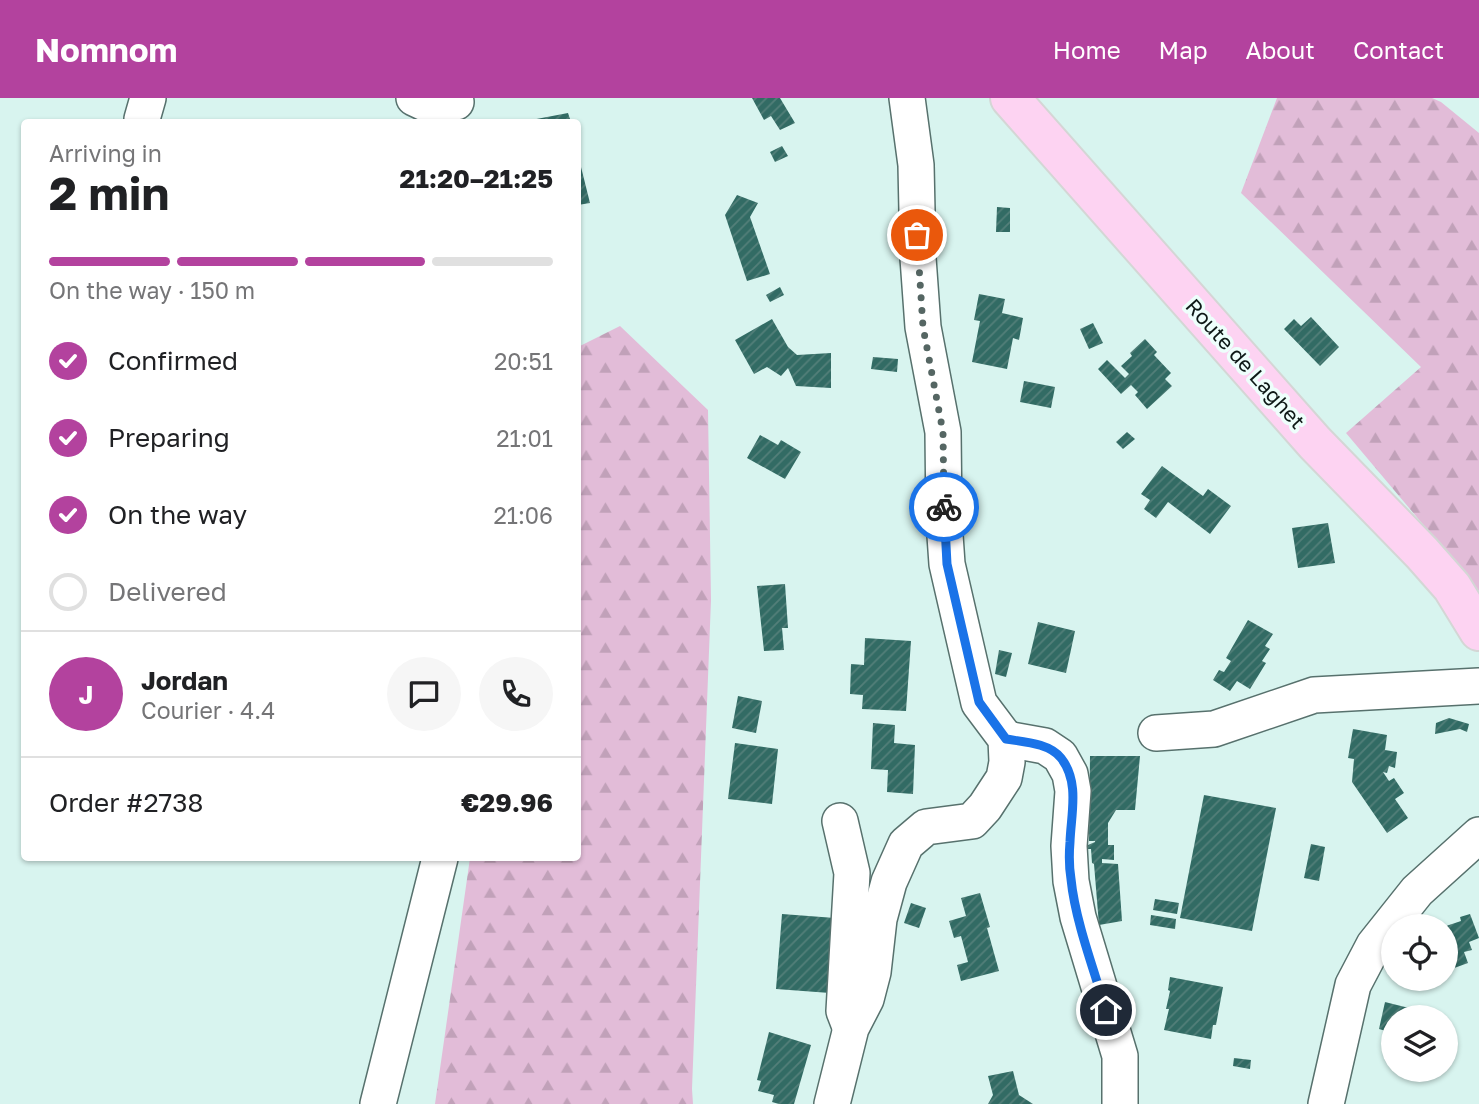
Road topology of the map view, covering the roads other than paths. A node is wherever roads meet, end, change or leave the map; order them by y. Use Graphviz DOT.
graph roads {
  1 [pos="148,98"];
  2 [pos="414,98"];
  3 [pos="907,98"];
  4 [pos="1010,98"];
  5 [pos="456,108"];
  6 [pos="142,119"];
  7 [pos="1479,631"];
  8 [pos="1479,686"];
  9 [pos="1156,733"];
  10 [pos="1006,739"];
  11 [pos="840,821"];
  12 [pos="1479,835"];
  13 [pos="439,861"];
  14 [pos="851,1028"];
  15 [pos="378,1104"];
  16 [pos="832,1104"];
  17 [pos="1120,1104"];
  18 [pos="1326,1104"];
  1 -- 6 [label="street"];
  2 -- 5 [label="street"];
  3 -- 10 [label="street"];
  4 -- 7 [label="main road, Route de Laghet"];
  8 -- 9 [label="street"];
  10 -- 14 [label="street"];
  10 -- 17 [label="street"];
  11 -- 14 [label="street"];
  12 -- 18 [label="street"];
  13 -- 15 [label="street"];
  14 -- 16 [label="street"];
}
